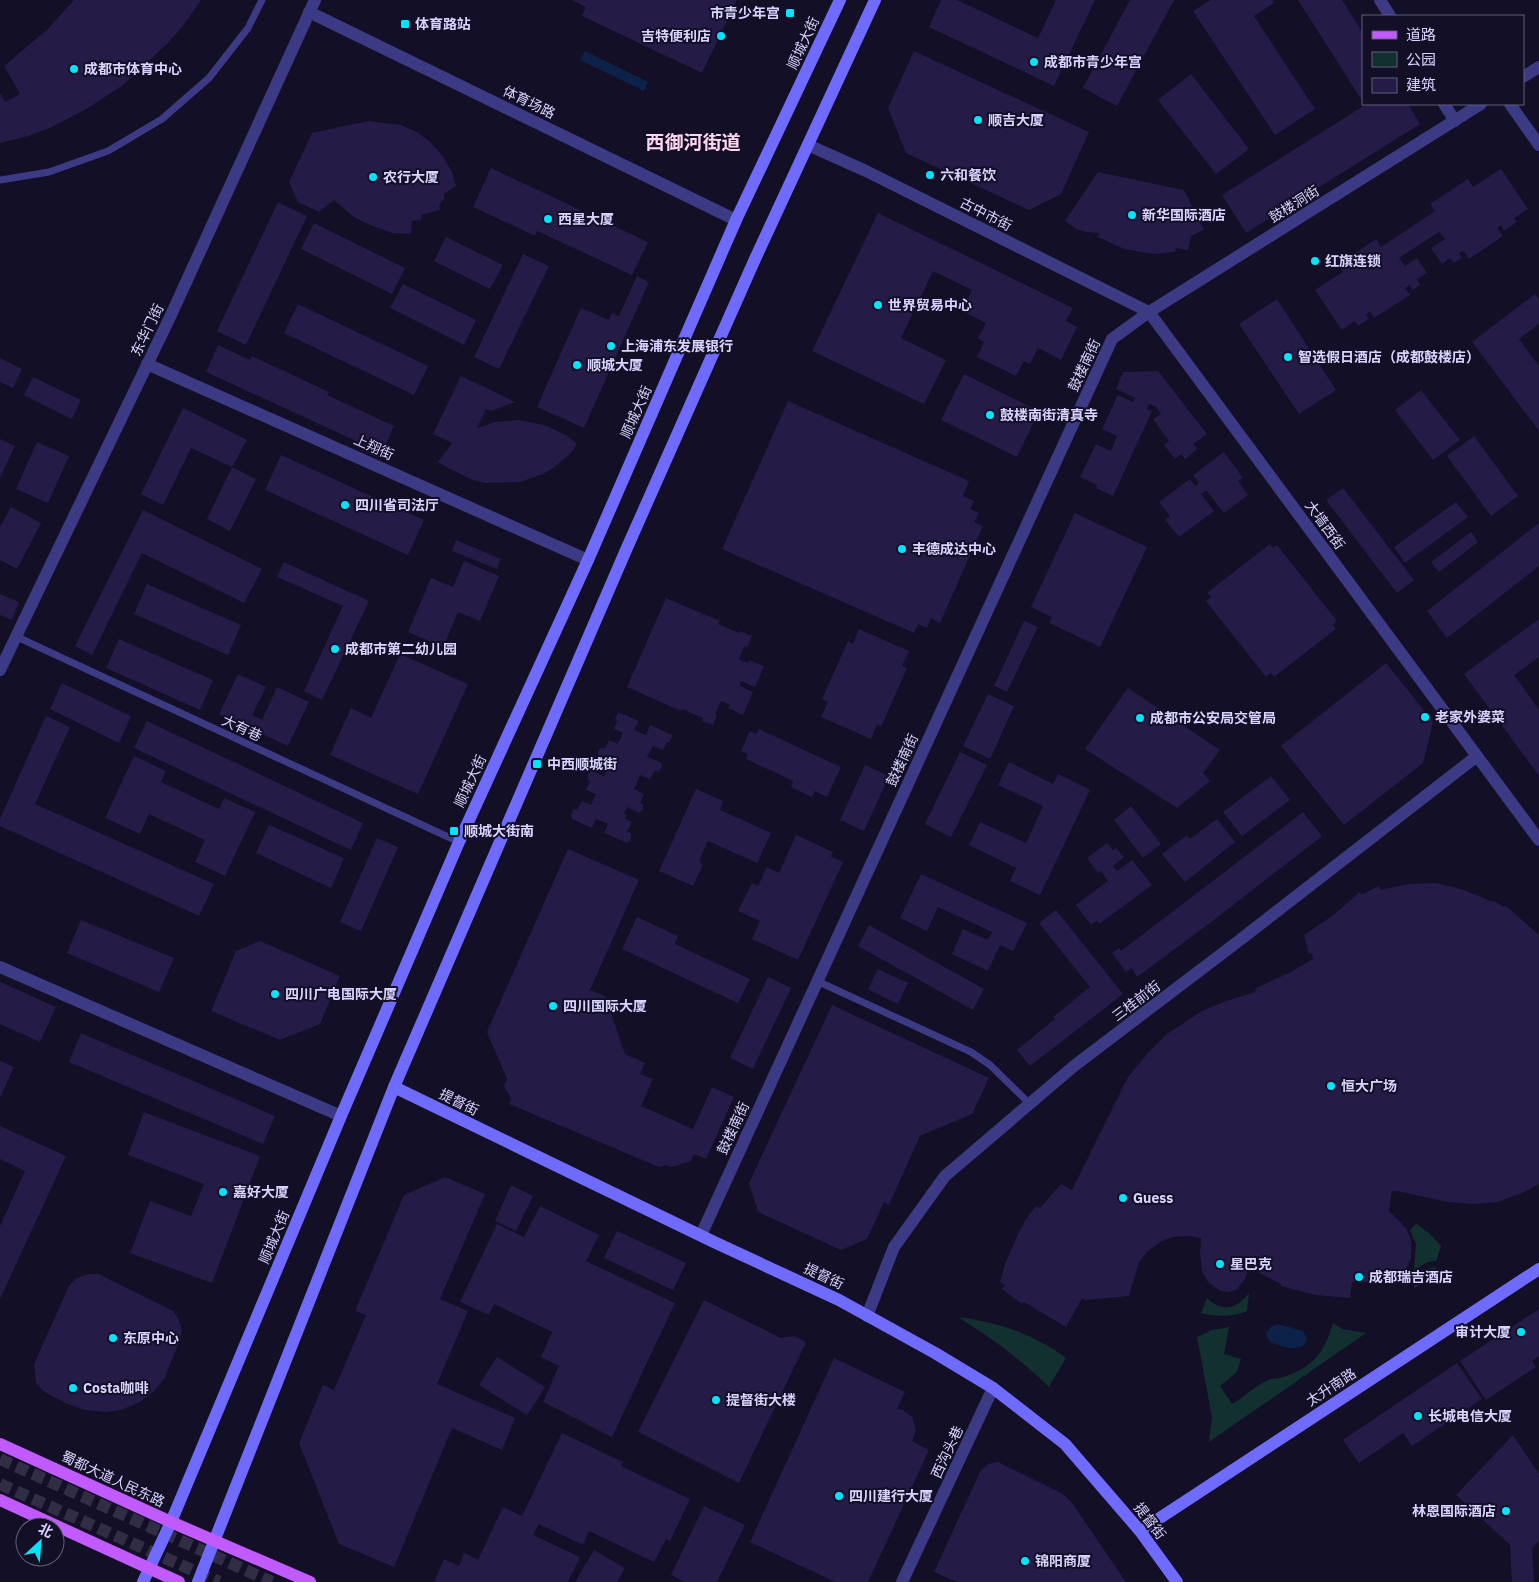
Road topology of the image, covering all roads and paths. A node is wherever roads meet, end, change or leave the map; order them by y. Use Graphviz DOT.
graph roads {
  1 [pos="262,0"];
  2 [pos="315,0"];
  3 [pos="840,0"];
  4 [pos="876,0"];
  5 [pos="1380,0"];
  6 [pos="309,12"];
  7 [pos="1389,15"];
  8 [pos="1539,67"];
  9 [pos="1524,76"];
  10 [pos="1445,105"];
  11 [pos="1479,105"];
  12 [pos="1511,105"];
  13 [pos="1454,121"];
  14 [pos="808,145"];
  15 [pos="1539,145"];
  16 [pos="0,180"];
  17 [pos="736,220"];
  18 [pos="1149,312"];
  19 [pos="147,364"];
  20 [pos="588,560"];
  21 [pos="15,636"];
  22 [pos="0,670"];
  23 [pos="1477,756"];
  24 [pos="1539,840"];
  25 [pos="459,842"];
  26 [pos="0,967"];
  27 [pos="817,981"];
  28 [pos="394,1087"];
  29 [pos="1030,1104"];
  30 [pos="341,1116"];
  31 [pos="701,1234"];
  32 [pos="1539,1269"];
  33 [pos="867,1316"];
  34 [pos="993,1388"];
  35 [pos="0,1444"];
  36 [pos="0,1500"];
  37 [pos="171,1522"];
  38 [pos="1140,1530"];
  39 [pos="215,1540"];
  40 [pos="149,1568"];
  41 [pos="143,1582"];
  42 [pos="179,1582"];
  43 [pos="198,1582"];
  44 [pos="310,1582"];
  45 [pos="902,1582"];
  46 [pos="1177,1582"];
  1 -- 16 [label="lane"];
  2 -- 6 [label="street, 东华门街"];
  3 -- 17 [label="main road, 顺城大街"];
  4 -- 14 [label="main road"];
  5 -- 7 [label="street"];
  6 -- 17 [label="street, 体育场路"];
  6 -- 19 [label="street, 东华门街"];
  8 -- 9 [label="street"];
  10 -- 13 [label="street"];
  11 -- 13 [label="street, 鼓楼洞街"];
  12 -- 15 [label="street"];
  13 -- 18 [label="street, 鼓楼洞街"];
  14 -- 18 [label="street, 古中市街"];
  14 -- 28 [label="main road"];
  17 -- 20 [label="main road, 顺城大街"];
  18 -- 23 [label="street, 大墙西街"];
  18 -- 27 [label="street, 鼓楼南街"];
  19 -- 20 [label="street, 上翔街"];
  19 -- 21 [label="street, 东华门街"];
  20 -- 25 [label="main road, 顺城大街"];
  21 -- 22 [label="street, 东华门街"];
  21 -- 25 [label="lane, 大有巷"];
  23 -- 24 [label="street, 大墙西街"];
  23 -- 29 [label="street, 三桂前街"];
  25 -- 30 [label="main road, 顺城大街"];
  26 -- 30 [label="street"];
  27 -- 29 [label="lane"];
  27 -- 31 [label="street, 鼓楼南街"];
  28 -- 31 [label="main road, 提督街"];
  28 -- 39 [label="main road"];
  29 -- 33 [label="street, 三桂前街"];
  30 -- 37 [label="main road, 顺城大街"];
  31 -- 33 [label="main road, 提督街"];
  32 -- 38 [label="main road, 太升南路"];
  33 -- 34 [label="main road, 提督街"];
  34 -- 38 [label="main road, 提督街"];
  34 -- 45 [label="street, 西沟头巷"];
  35 -- 37 [label="main road, 蜀都大道人民东路"];
  36 -- 40 [label="main road"];
  37 -- 39 [label="main road, 蜀都大道人民东路"];
  37 -- 40 [label="main road, 顺城大街"];
  38 -- 46 [label="main road, 提督街"];
  39 -- 43 [label="main road"];
  39 -- 44 [label="main road, 蜀都大道人民东路"];
  40 -- 41 [label="main road, 顺城大街"];
  40 -- 42 [label="main road"];
}
